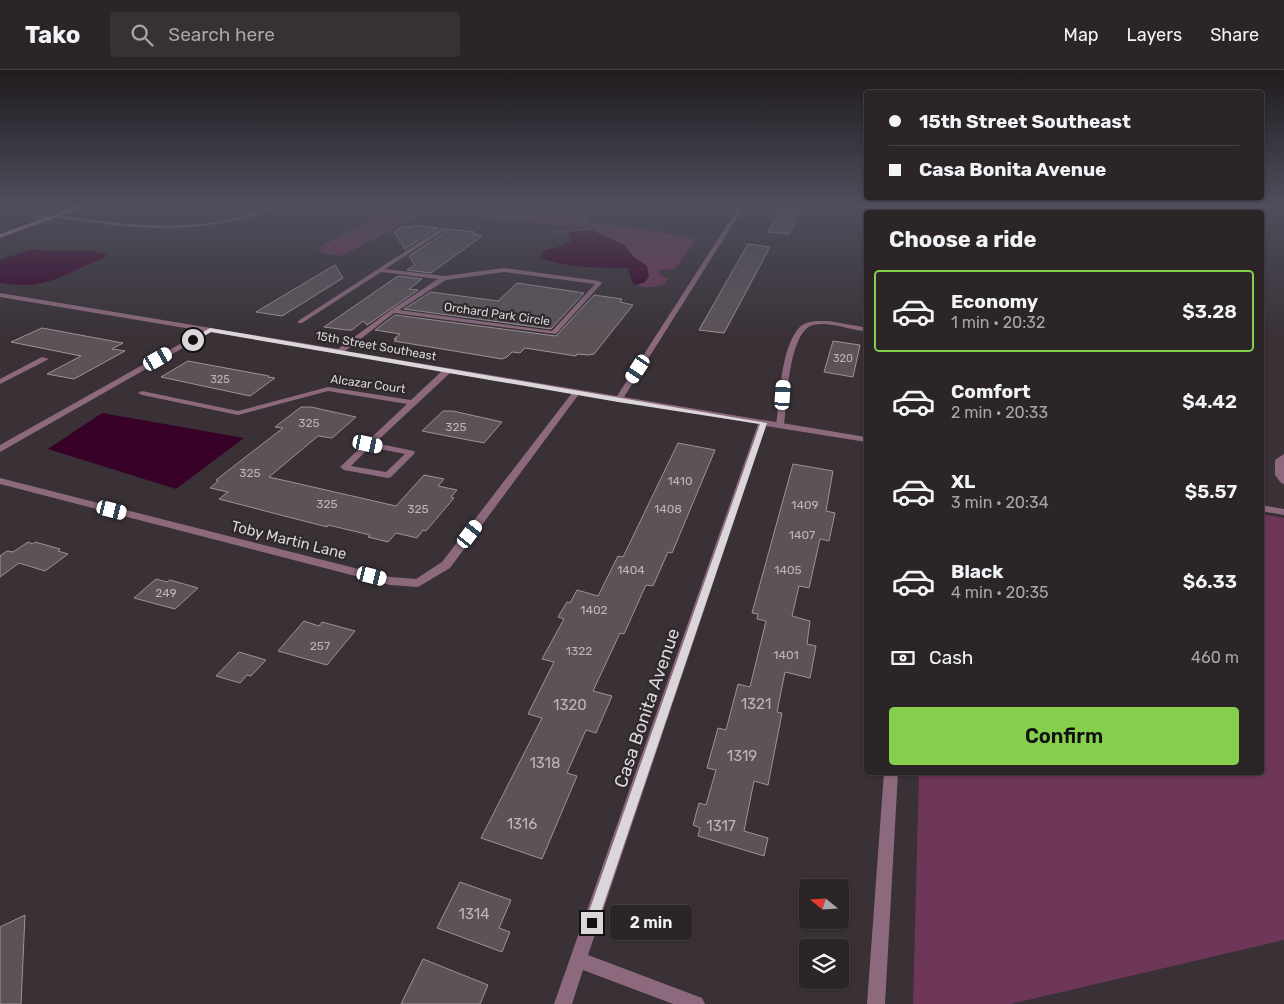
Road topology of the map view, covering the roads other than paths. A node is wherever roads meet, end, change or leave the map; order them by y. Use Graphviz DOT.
graph roads {
  1 [pos="413,249"];
  2 [pos="715,249"];
  3 [pos="380,270"];
  4 [pos="444,278"];
  5 [pos="0,295"];
  6 [pos="393,311"];
  7 [pos="300,322"];
  8 [pos="863,329"];
  9 [pos="210,330"];
  10 [pos="339,352"];
  11 [pos="45,359"];
  12 [pos="448,370"];
  13 [pos="0,382"];
  14 [pos="142,393"];
  15 [pos="576,393"];
  16 [pos="618,400"];
  17 [pos="412,403"];
  18 [pos="763,423"];
  19 [pos="780,426"];
  20 [pos="864,440"];
  21 [pos="368,444"];
  22 [pos="0,450"];
  23 [pos="1284,457"];
  24 [pos="0,481"];
  25 [pos="1284,481"];
  26 [pos="1264,509"];
  27 [pos="1284,512"];
  28 [pos="891,775"];
  29 [pos="579,960"];
  30 [pos="563,1004"];
  31 [pos="696,1004"];
  32 [pos="876,1004"];
  1 -- 3 [label="street"];
  2 -- 16 [label="street"];
  3 -- 4 [label="street"];
  3 -- 7 [label="street"];
  4 -- 6 [label="street, Orchard Park Circle"];
  4 -- 6 [label="street, Orchard Park Circle"];
  5 -- 9 [label="street, 15th Street Southeast"];
  6 -- 10 [label="street, Orchard Park Circle"];
  8 -- 19 [label="street"];
  9 -- 10 [label="street, 15th Street Southeast"];
  9 -- 22 [label="street"];
  10 -- 12 [label="street, 15th Street Southeast"];
  11 -- 13 [label="street"];
  12 -- 15 [label="street, 15th Street Southeast"];
  12 -- 17 [label="street"];
  14 -- 17 [label="street, Alcazar Court"];
  15 -- 16 [label="street, 15th Street Southeast"];
  15 -- 24 [label="street, Toby Martin Lane"];
  16 -- 18 [label="street, 15th Street Southeast"];
  17 -- 21 [label="street, Alcazar Court"];
  18 -- 19 [label="street, 15th Street Southeast"];
  18 -- 29 [label="street, Casa Bonita Avenue"];
  19 -- 20 [label="street, 15th Street Southeast"];
  21 -- 21 [label="street, Alcazar Court"];
  23 -- 25 [label="street"];
  26 -- 27 [label="street"];
  28 -- 32 [label="street"];
  29 -- 30 [label="street, Casa Bonita Avenue"];
  29 -- 31 [label="street"];
}
